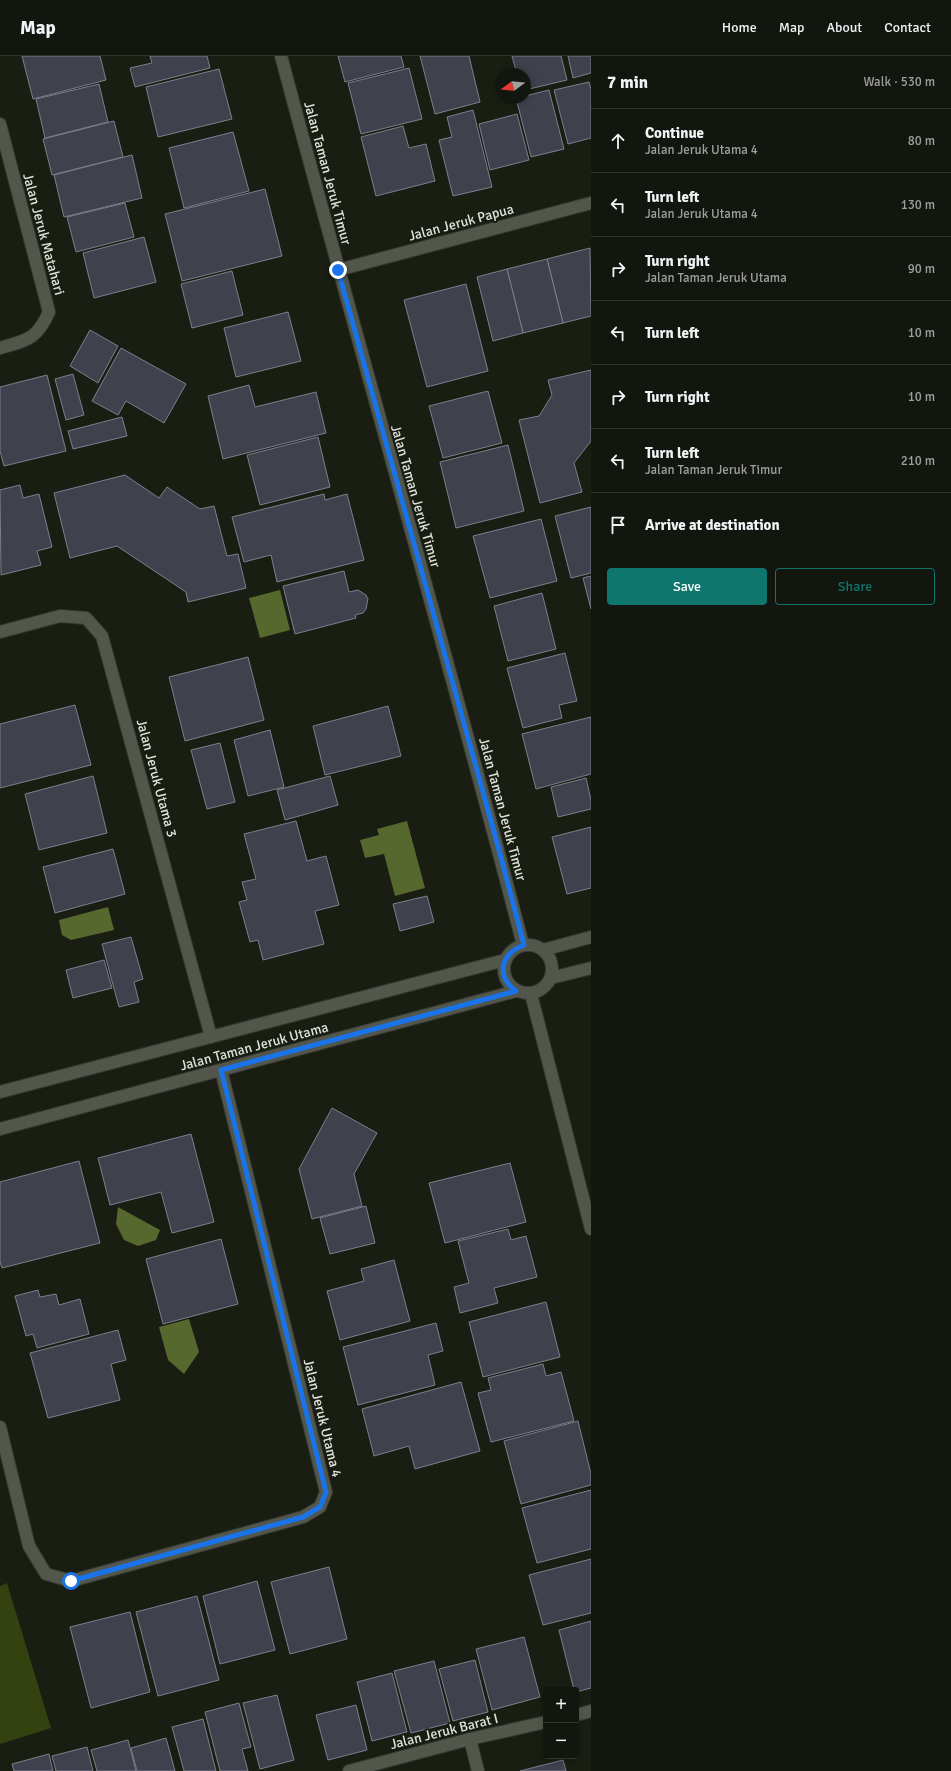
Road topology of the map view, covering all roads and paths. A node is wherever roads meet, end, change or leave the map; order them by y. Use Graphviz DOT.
graph roads {
  1 [pos="281,56"];
  2 [pos="0,124"];
  3 [pos="591,203"];
  4 [pos="338,270"];
  5 [pos="0,348"];
  6 [pos="0,632"];
  7 [pos="591,937"];
  8 [pos="524,945"];
  9 [pos="543,950"];
  10 [pos="505,960"];
  11 [pos="591,968"];
  12 [pos="551,978"];
  13 [pos="516,991"];
  14 [pos="531,994"];
  15 [pos="211,1037"];
  16 [pos="221,1070"];
  17 [pos="0,1092"];
  18 [pos="0,1129"];
  19 [pos="591,1228"];
  20 [pos="0,1427"];
  21 [pos="591,1711"];
  22 [pos="579,1714"];
  23 [pos="543,1723"];
  24 [pos="470,1739"];
  25 [pos="349,1771"];
  26 [pos="478,1771"];
  1 -- 4 [label="street, Jalan Taman Jeruk Timur"];
  2 -- 5 [label="street, Jalan Jeruk Matahari"];
  3 -- 4 [label="street, Jalan Jeruk Papua"];
  4 -- 8 [label="street, Jalan Taman Jeruk Timur"];
  6 -- 15 [label="street, Jalan Jeruk Utama 3"];
  7 -- 9 [label="street"];
  8 -- 9 [label="street"];
  8 -- 10 [label="street"];
  9 -- 12 [label="street"];
  10 -- 13 [label="street"];
  10 -- 15 [label="street, Jalan Taman Jeruk Utama"];
  11 -- 12 [label="street"];
  12 -- 14 [label="street"];
  13 -- 14 [label="street"];
  13 -- 16 [label="street, Jalan Taman Jeruk Utama"];
  14 -- 19 [label="street"];
  15 -- 17 [label="street, Jalan Taman Jeruk Utama"];
  16 -- 18 [label="street, Jalan Taman Jeruk Utama"];
  16 -- 20 [label="street, Jalan Jeruk Utama 4"];
  21 -- 22 [label="street"];
  23 -- 24 [label="street, Jalan Jeruk Barat I"];
  24 -- 25 [label="street, Jalan Jeruk Barat I"];
  24 -- 26 [label="street"];
}
